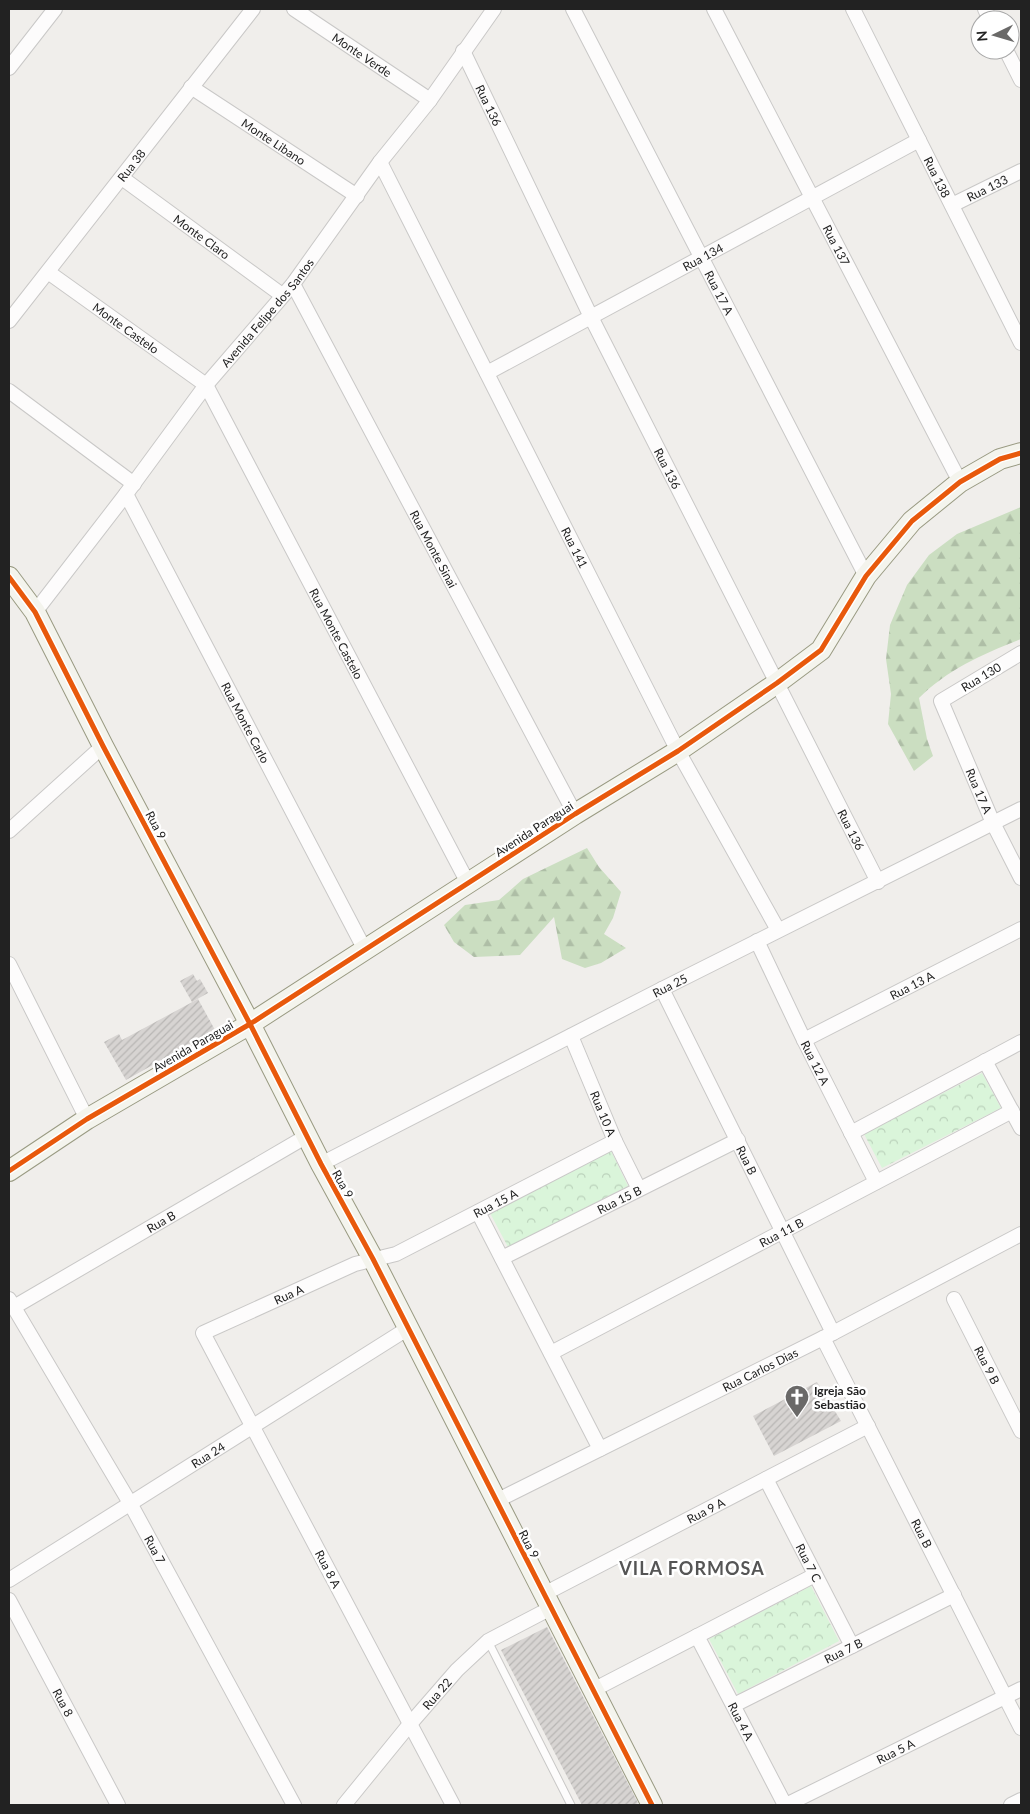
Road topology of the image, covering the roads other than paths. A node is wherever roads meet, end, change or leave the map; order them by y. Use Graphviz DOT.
graph roads {
  1 [pos="55,9"];
  2 [pos="252,9"];
  3 [pos="294,9"];
  4 [pos="494,9"];
  5 [pos="573,9"];
  6 [pos="714,9"];
  7 [pos="853,9"];
  8 [pos="463,51"];
  9 [pos="1011,60"];
  10 [pos="9,68"];
  11 [pos="1021,80"];
  12 [pos="191,86"];
  13 [pos="430,100"];
  14 [pos="919,140"];
  15 [pos="380,162"];
  16 [pos="1021,171"];
  17 [pos="122,178"];
  18 [pos="357,196"];
  19 [pos="812,198"];
  20 [pos="952,205"];
  21 [pos="701,258"];
  22 [pos="48,272"];
  23 [pos="293,284"];
  24 [pos="282,295"];
  25 [pos="591,317"];
  26 [pos="9,321"];
  27 [pos="1021,343"];
  28 [pos="486,374"];
  29 [pos="206,385"];
  30 [pos="9,391"];
  31 [pos="1021,453"];
  32 [pos="960,482"];
  33 [pos="130,489"];
  34 [pos="866,576"];
  35 [pos="9,577"];
  36 [pos="34,612"];
  37 [pos="1021,654"];
  38 [pos="777,683"];
  39 [pos="941,701"];
  40 [pos="103,746"];
  41 [pos="678,751"];
  42 [pos="1021,809"];
  43 [pos="575,814"];
  44 [pos="993,823"];
  45 [pos="9,831"];
  46 [pos="1021,878"];
  47 [pos="878,882"];
  48 [pos="468,883"];
  49 [pos="778,930"];
  50 [pos="1021,930"];
  51 [pos="757,941"];
  52 [pos="365,950"];
  53 [pos="9,964"];
  54 [pos="662,989"];
  55 [pos="250,1024"];
  56 [pos="571,1036"];
  57 [pos="804,1040"];
  58 [pos="1021,1042"];
  59 [pos="985,1061"];
  60 [pos="1012,1111"];
  61 [pos="87,1119"];
  62 [pos="1021,1128"];
  63 [pos="851,1133"];
  64 [pos="307,1136"];
  65 [pos="738,1140"];
  66 [pos="615,1141"];
  67 [pos="321,1164"];
  68 [pos="9,1170"];
  69 [pos="876,1182"];
  70 [pos="639,1189"];
  71 [pos="478,1212"];
  72 [pos="783,1231"];
  73 [pos="1021,1234"];
  74 [pos="373,1258"];
  75 [pos="502,1258"];
  76 [pos="954,1299"];
  77 [pos="11,1303"];
  78 [pos="408,1329"];
  79 [pos="203,1334"];
  80 [pos="828,1335"];
  81 [pos="551,1353"];
  82 [pos="868,1426"];
  83 [pos="252,1427"];
  84 [pos="1021,1431"];
  85 [pos="600,1449"];
  86 [pos="766,1479"];
  87 [pos="496,1501"];
  88 [pos="130,1503"];
  89 [pos="816,1575"];
  90 [pos="9,1580"];
  91 [pos="954,1595"];
  92 [pos="9,1600"];
  93 [pos="547,1601"];
  94 [pos="698,1636"];
  95 [pos="488,1641"];
  96 [pos="852,1646"];
  97 [pos="1021,1689"];
  98 [pos="593,1690"];
  99 [pos="1005,1697"];
  100 [pos="734,1705"];
  101 [pos="410,1724"];
  102 [pos="1021,1728"];
  103 [pos="1021,1800"];
  104 [pos="118,1805"];
  105 [pos="294,1805"];
  106 [pos="344,1805"];
  107 [pos="453,1805"];
  108 [pos="571,1805"];
  109 [pos="652,1805"];
  110 [pos="786,1805"];
  111 [pos="1011,1805"];
  1 -- 10 [label="street"];
  2 -- 12 [label="street, Rua 38"];
  3 -- 13 [label="street, Monte Verde"];
  4 -- 8 [label="street, Avenida Felipe dos Santos"];
  5 -- 21 [label="street, Rua 17 A"];
  6 -- 19 [label="street, Rua 137"];
  7 -- 14 [label="street, Rua 138"];
  8 -- 13 [label="street, Avenida Felipe dos Santos"];
  8 -- 25 [label="street, Rua 136"];
  9 -- 11 [label="street"];
  12 -- 17 [label="street, Rua 38"];
  12 -- 18 [label="street, Monte Libano"];
  13 -- 15 [label="street, Avenida Felipe dos Santos"];
  14 -- 19 [label="street, Rua 134"];
  14 -- 20 [label="street, Rua 138"];
  15 -- 18 [label="street, Avenida Felipe dos Santos"];
  15 -- 28 [label="street, Rua 141"];
  16 -- 20 [label="street, Rua 133"];
  17 -- 22 [label="street, Rua 38"];
  17 -- 24 [label="street, Monte Claro"];
  18 -- 23 [label="street, Avenida Felipe dos Santos"];
  19 -- 21 [label="street, Rua 134"];
  19 -- 32 [label="street, Rua 137"];
  20 -- 27 [label="street, Rua 138"];
  21 -- 25 [label="street, Rua 134"];
  21 -- 34 [label="street, Rua 17 A"];
  22 -- 26 [label="street, Rua 38"];
  22 -- 29 [label="street, Monte Castelo"];
  23 -- 24 [label="street, Avenida Felipe dos Santos"];
  23 -- 43 [label="street, Rua Monte Sinai"];
  24 -- 29 [label="street, Avenida Felipe dos Santos"];
  25 -- 28 [label="street, Rua 134"];
  25 -- 38 [label="street, Rua 136"];
  28 -- 41 [label="street, Rua 141"];
  29 -- 33 [label="street, Avenida Felipe dos Santos"];
  29 -- 48 [label="street, Rua Monte Castelo"];
  30 -- 33 [label="street, Rua Monte Carlo"];
  31 -- 32 [label="street, Avenida Paraguai"];
  32 -- 34 [label="street, Avenida Paraguai"];
  33 -- 36 [label="street, Avenida Felipe dos Santos"];
  33 -- 52 [label="street, Rua Monte Carlo"];
  34 -- 38 [label="street, Avenida Paraguai"];
  35 -- 36 [label="street, Rua 9"];
  36 -- 40 [label="street, Rua 9"];
  37 -- 39 [label="street, Rua 130"];
  38 -- 41 [label="street, Avenida Paraguai"];
  38 -- 47 [label="street, Rua 136"];
  39 -- 44 [label="street, Rua 17 A"];
  40 -- 45 [label="street"];
  40 -- 55 [label="street, Rua 9"];
  41 -- 43 [label="street, Avenida Paraguai"];
  41 -- 49 [label="street, Rua 141"];
  42 -- 44 [label="street, Rua 25"];
  43 -- 48 [label="street, Avenida Paraguai"];
  44 -- 46 [label="street, Rua 17 A"];
  44 -- 47 [label="street, Rua 25"];
  47 -- 49 [label="street, Rua 25"];
  48 -- 52 [label="street, Avenida Paraguai"];
  49 -- 51 [label="street, Rua 25"];
  50 -- 57 [label="street, Rua 13 A"];
  51 -- 54 [label="street, Rua 25"];
  51 -- 57 [label="street, Rua 12 A"];
  52 -- 55 [label="street, Avenida Paraguai"];
  53 -- 61 [label="street"];
  54 -- 56 [label="street, Rua 25"];
  54 -- 65 [label="street, Rua B"];
  55 -- 61 [label="street, Avenida Paraguai"];
  55 -- 64 [label="street, Rua 9"];
  56 -- 66 [label="street, Rua 10 A"];
  56 -- 67 [label="street, Rua 25"];
  57 -- 63 [label="street, Rua 12 A"];
  58 -- 59 [label="street"];
  59 -- 60 [label="street"];
  59 -- 63 [label="street"];
  60 -- 62 [label="street"];
  60 -- 69 [label="street, Rua 11 B"];
  61 -- 68 [label="street, Avenida Paraguai"];
  63 -- 69 [label="street, Rua 12 A"];
  64 -- 67 [label="street, Rua 9"];
  64 -- 77 [label="street, Rua B"];
  65 -- 70 [label="street, Rua 15 B"];
  65 -- 72 [label="street, Rua B"];
  66 -- 70 [label="street, Rua 10 A"];
  66 -- 71 [label="street, Rua 15 A"];
  67 -- 74 [label="street, Rua 9"];
  69 -- 72 [label="street, Rua 11 B"];
  70 -- 75 [label="street, Rua 15 B"];
  71 -- 74 [label="street, Rua 15 A"];
  71 -- 75 [label="street"];
  72 -- 80 [label="street, Rua B"];
  72 -- 81 [label="street, Rua 11 B"];
  73 -- 80 [label="street, Rua Carlos Dias"];
  74 -- 78 [label="street, Rua 9"];
  74 -- 79 [label="street, Rua A"];
  75 -- 81 [label="street"];
  76 -- 84 [label="street, Rua 9 B"];
  77 -- 88 [label="street, Rua 7"];
  78 -- 83 [label="street, Rua 24"];
  78 -- 87 [label="street, Rua 9"];
  79 -- 83 [label="street, Rua 8 A"];
  80 -- 82 [label="street, Rua B"];
  80 -- 85 [label="street, Rua Carlos Dias"];
  81 -- 85 [label="street"];
  82 -- 86 [label="street, Rua 9 A"];
  82 -- 91 [label="street, Rua B"];
  83 -- 88 [label="street, Rua 24"];
  83 -- 101 [label="street, Rua 8 A"];
  85 -- 87 [label="street, Rua Carlos Dias"];
  86 -- 89 [label="street, Rua 7 C"];
  86 -- 93 [label="street, Rua 9 A"];
  87 -- 93 [label="street, Rua 9"];
  88 -- 90 [label="street, Rua 24"];
  88 -- 105 [label="street, Rua 7"];
  89 -- 94 [label="street"];
  89 -- 96 [label="street, Rua 7 C"];
  91 -- 96 [label="street, Rua 7 B"];
  91 -- 99 [label="street, Rua B"];
  92 -- 104 [label="street, Rua 8"];
  93 -- 95 [label="street, Rua 22"];
  93 -- 98 [label="street, Rua 9"];
  94 -- 98 [label="street"];
  94 -- 100 [label="street, Rua 4 A"];
  95 -- 101 [label="street, Rua 22"];
  95 -- 108 [label="lane"];
  96 -- 100 [label="street, Rua 7 B"];
  97 -- 99 [label="street, Rua 5 A"];
  98 -- 109 [label="street, Rua 9"];
  99 -- 102 [label="street, Rua B"];
  99 -- 110 [label="street, Rua 5 A"];
  100 -- 110 [label="street, Rua 4 A"];
  101 -- 106 [label="street, Rua 22"];
  101 -- 107 [label="street, Rua 8 A"];
  103 -- 111 [label="street"];
}
